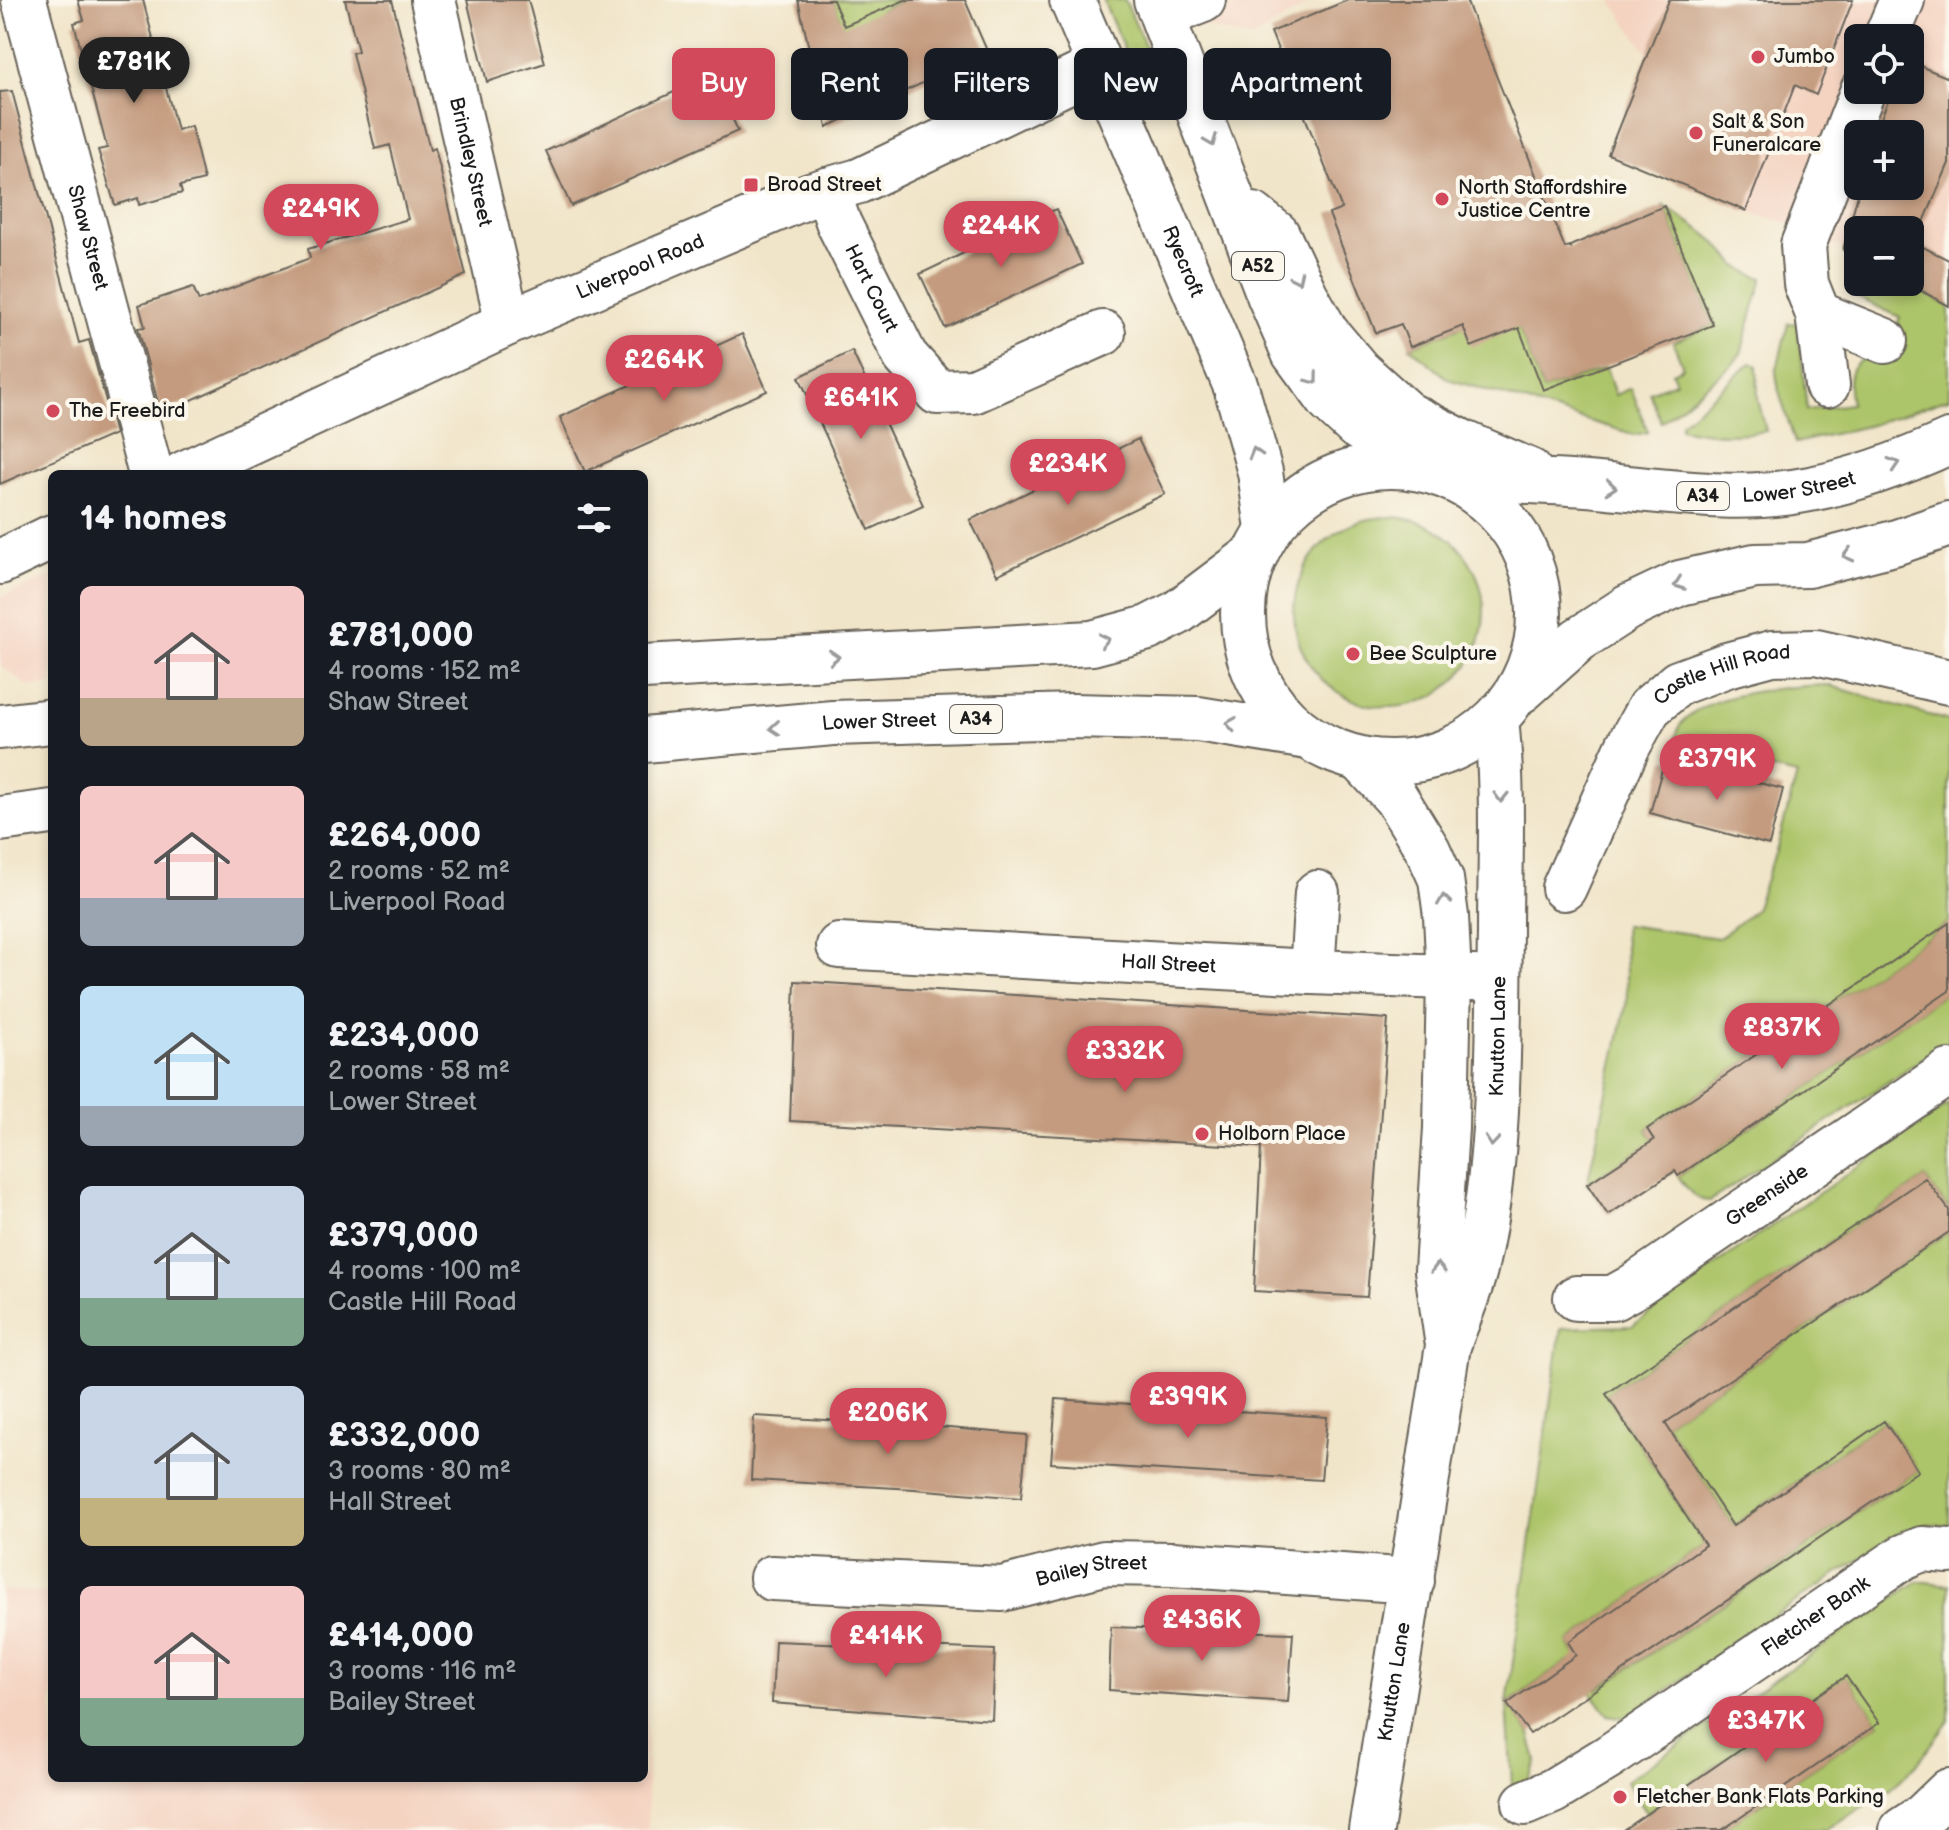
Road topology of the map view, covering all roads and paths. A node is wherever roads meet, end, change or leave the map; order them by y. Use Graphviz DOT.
graph roads {
  1 [pos="24,0"];
  2 [pos="433,0"];
  3 [pos="1072,0"];
  4 [pos="1203,0"];
  5 [pos="1902,0"];
  6 [pos="1160,8"];
  7 [pos="1892,24"];
  8 [pos="1092,48"];
  9 [pos="1074,78"];
  10 [pos="1858,104"];
  11 [pos="1123,120"];
  12 [pos="827,190"];
  13 [pos="1232,198"];
  14 [pos="1818,314"];
  15 [pos="508,323"];
  16 [pos="1103,333"];
  17 [pos="1885,341"];
  18 [pos="1827,385"];
  19 [pos="1949,442"];
  20 [pos="150,470"];
  21 [pos="192,470"];
  22 [pos="1435,473"];
  23 [pos="1560,483"];
  24 [pos="1949,524"];
  25 [pos="48,539"];
  26 [pos="1261,542"];
  27 [pos="0,562"];
  28 [pos="648,667"];
  29 [pos="1949,682"];
  30 [pos="1505,709"];
  31 [pos="48,721"];
  32 [pos="0,727"];
  33 [pos="1308,737"];
  34 [pos="648,740"];
  35 [pos="1361,760"];
  36 [pos="48,813"];
  37 [pos="0,819"];
  38 [pos="1564,888"];
  39 [pos="1317,893"];
  40 [pos="839,946"];
  41 [pos="1312,972"];
  42 [pos="1449,977"];
  43 [pos="1499,979"];
  44 [pos="1949,1072"];
  45 [pos="1576,1298"];
  46 [pos="1448,1346"];
  47 [pos="1949,1551"];
  48 [pos="772,1578"];
  49 [pos="1412,1581"];
  50 [pos="1949,1791"];
  51 [pos="1525,1803"];
  52 [pos="1371,1830"];
  53 [pos="1902,1830"];
  1 -- 20 [label="main road, Shaw Street"];
  2 -- 15 [label="main road, Brindley Street"];
  3 -- 8 [label="main road, Ryecroft"];
  4 -- 6 [label="main road"];
  5 -- 7 [label="main road"];
  6 -- 13 [label="main road, A52, one-way"];
  9 -- 12 [label="main road, Liverpool Road"];
  10 -- 14 [label="main road"];
  26 -- 11 [label="main road, Ryecroft, one-way"];
  12 -- 15 [label="main road, Liverpool Road"];
  12 -- 16 [label="main road, Hart Court"];
  13 -- 22 [label="main road, A52, one-way"];
  13 -- 23 [label="main road, A52, one-way"];
  14 -- 17 [label="main road"];
  14 -- 18 [label="main road"];
  15 -- 21 [label="main road, Liverpool Road"];
  23 -- 19 [label="main road, Lower Street / A34, one-way"];
  22 -- 23 [label="main road, Lower Street / A34"];
  22 -- 26 [label="main road, Lower Street"];
  22 -- 30 [label="main road"];
  24 -- 30 [label="main road, one-way"];
  25 -- 27 [label="main road"];
  28 -- 26 [label="main road, one-way"];
  26 -- 33 [label="main road"];
  29 -- 38 [label="main road, Castle Hill Road"];
  30 -- 35 [label="main road"];
  30 -- 43 [label="main road, Knutton Lane, one-way"];
  31 -- 32 [label="main road"];
  33 -- 34 [label="main road, Lower Street / A34, one-way"];
  33 -- 35 [label="main road"];
  42 -- 35 [label="main road, Knutton Lane, one-way"];
  36 -- 37 [label="main road"];
  39 -- 41 [label="main road"];
  40 -- 41 [label="main road, Hall Street"];
  41 -- 42 [label="main road, Hall Street"];
  42 -- 43 [label="main road, Hall Street"];
  46 -- 42 [label="main road, Knutton Lane, one-way"];
  43 -- 46 [label="main road, Knutton Lane, one-way"];
  44 -- 45 [label="main road, Greenside"];
  46 -- 49 [label="main road, Knutton Lane"];
  47 -- 51 [label="main road, Fletcher Bank"];
  48 -- 49 [label="main road, Bailey Street"];
  49 -- 52 [label="main road, Knutton Lane"];
  50 -- 53 [label="main road"];
}
